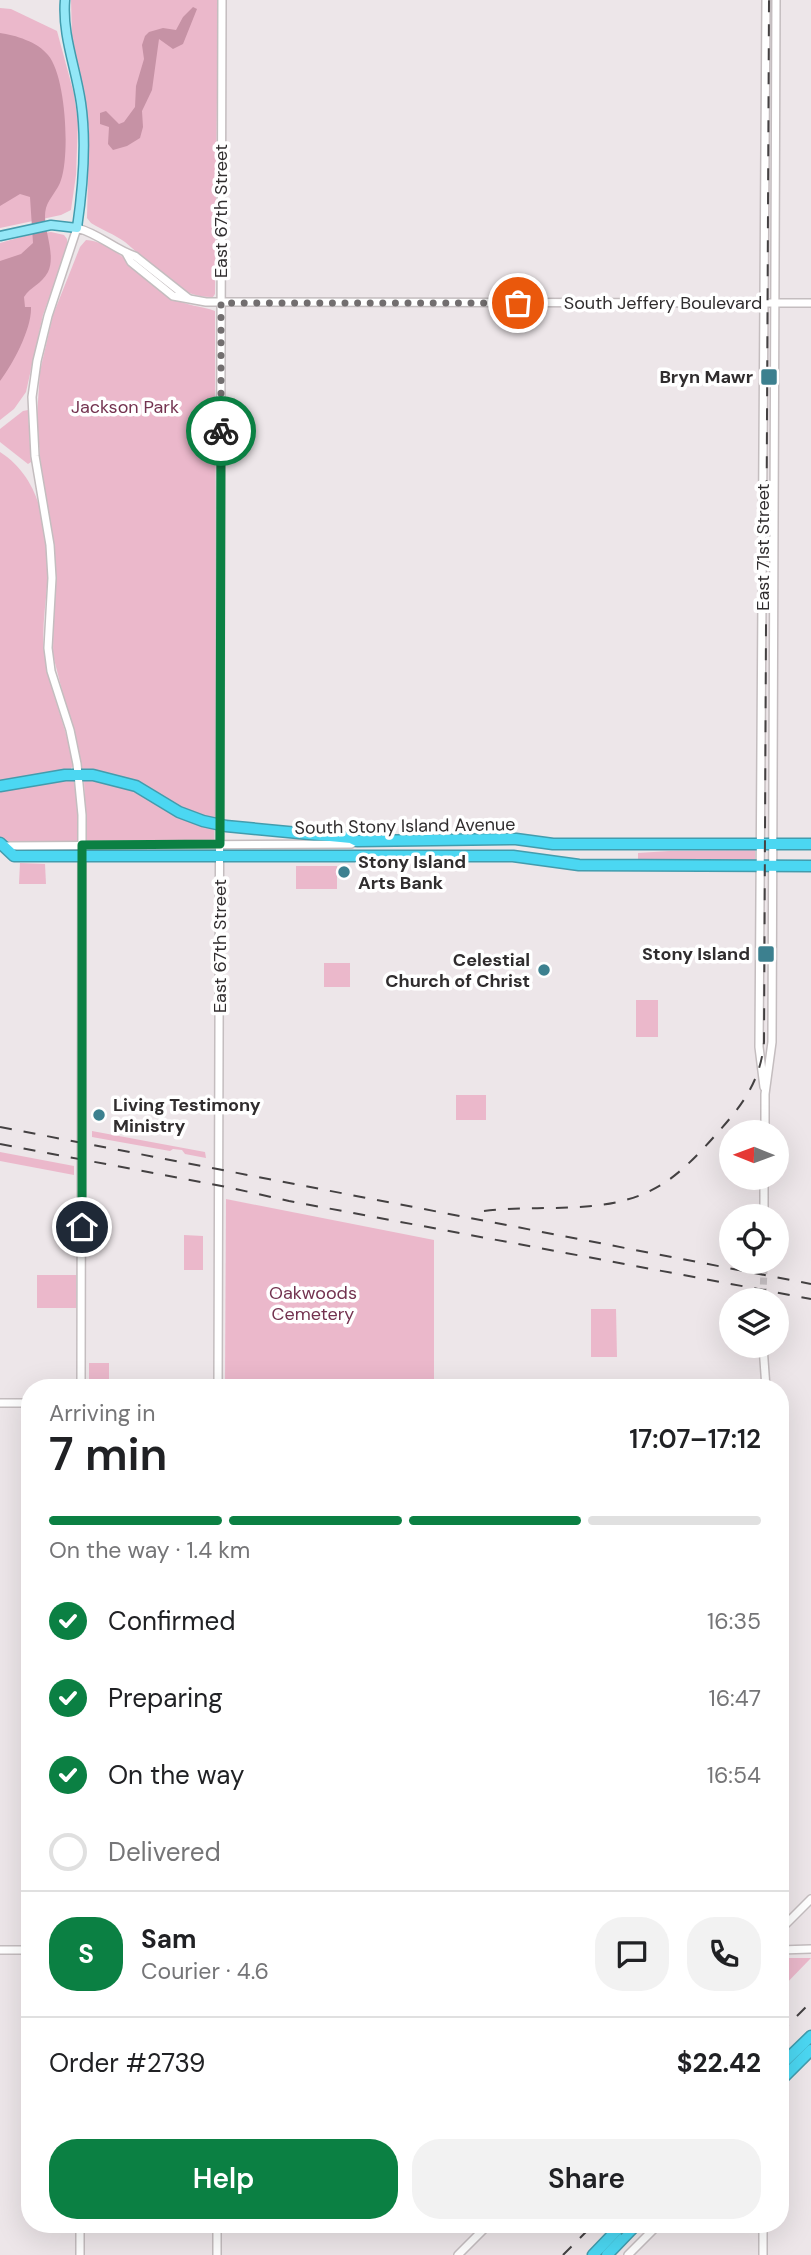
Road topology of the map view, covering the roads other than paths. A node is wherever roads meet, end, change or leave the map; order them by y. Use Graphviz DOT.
graph roads {
  1 [pos="65,0"];
  2 [pos="222,0"];
  3 [pos="766,0"];
  4 [pos="776,0"];
  5 [pos="77,228"];
  6 [pos="0,236"];
  7 [pos="221,303"];
  8 [pos="763,303"];
  9 [pos="776,303"];
  10 [pos="811,303"];
  11 [pos="79,774"];
  12 [pos="0,786"];
  13 [pos="220,825"];
  14 [pos="358,841"];
  15 [pos="760,844"];
  16 [pos="773,844"];
  17 [pos="811,844"];
  18 [pos="1,848"];
  19 [pos="220,849"];
  20 [pos="82,850"];
  21 [pos="760,866"];
  22 [pos="774,866"];
  23 [pos="811,866"];
  24 [pos="765,1094"];
  25 [pos="765,1120"];
  26 [pos="764,1358"];
  27 [pos="81,1379"];
  28 [pos="218,1379"];
  29 [pos="765,1379"];
  30 [pos="0,1403"];
  31 [pos="21,1403"];
  32 [pos="811,1899"];
  33 [pos="789,1921"];
  34 [pos="811,1949"];
  35 [pos="789,1950"];
  36 [pos="0,1951"];
  37 [pos="21,1951"];
  38 [pos="811,2036"];
  39 [pos="811,2050"];
  40 [pos="789,2057"];
  41 [pos="789,2072"];
  42 [pos="80,2233"];
  43 [pos="217,2233"];
  44 [pos="480,2233"];
  45 [pos="617,2233"];
  46 [pos="620,2233"];
  47 [pos="649,2233"];
  48 [pos="763,2233"];
  49 [pos="80,2255"];
  50 [pos="217,2255"];
  51 [pos="458,2255"];
  52 [pos="593,2255"];
  53 [pos="607,2255"];
  54 [pos="628,2255"];
  55 [pos="763,2255"];
  1 -- 5 [label="main road"];
  2 -- 7 [label="street, East 67th Street"];
  3 -- 8 [label="street, East 71st Street"];
  4 -- 9 [label="street, East 71st Street"];
  5 -- 6 [label="main road"];
  5 -- 7 [label="street, South Jeffery Boulevard"];
  5 -- 11 [label="street"];
  7 -- 8 [label="street, South Jeffery Boulevard"];
  7 -- 13 [label="street, East 67th Street"];
  8 -- 9 [label="street, South Jeffery Boulevard"];
  8 -- 15 [label="street, East 71st Street"];
  9 -- 10 [label="street, South Jeffery Boulevard"];
  9 -- 16 [label="street, East 71st Street"];
  11 -- 12 [label="highway"];
  11 -- 13 [label="highway"];
  11 -- 20 [label="street"];
  13 -- 14 [label="highway"];
  13 -- 19 [label="street, East 67th Street"];
  14 -- 15 [label="highway, South Stony Island Avenue"];
  14 -- 19 [label="street, South Stony Island Avenue"];
  15 -- 16 [label="highway, South Stony Island Avenue"];
  15 -- 21 [label="street, East 71st Street"];
  16 -- 17 [label="highway, South Stony Island Avenue"];
  16 -- 22 [label="street, East 71st Street"];
  18 -- 20 [label="street, South Stony Island Avenue"];
  18 -- 20 [label="highway, South Stony Island Avenue"];
  19 -- 20 [label="highway, South Stony Island Avenue"];
  19 -- 21 [label="highway, South Stony Island Avenue"];
  19 -- 28 [label="street, East 67th Street"];
  20 -- 27 [label="street"];
  21 -- 22 [label="highway, South Stony Island Avenue"];
  21 -- 24 [label="street, East 71st Street"];
  22 -- 23 [label="highway, South Stony Island Avenue"];
  22 -- 24 [label="street, East 71st Street"];
  24 -- 25 [label="street, East 71st Street"];
  26 -- 29 [label="street"];
  30 -- 31 [label="street"];
  32 -- 33 [label="street"];
  34 -- 35 [label="street"];
  36 -- 37 [label="street"];
  38 -- 40 [label="highway"];
  39 -- 41 [label="highway"];
  42 -- 49 [label="street"];
  43 -- 50 [label="street"];
  44 -- 51 [label="street"];
  45 -- 52 [label="highway"];
  46 -- 53 [label="highway"];
  47 -- 54 [label="street"];
  48 -- 55 [label="street"];
}
